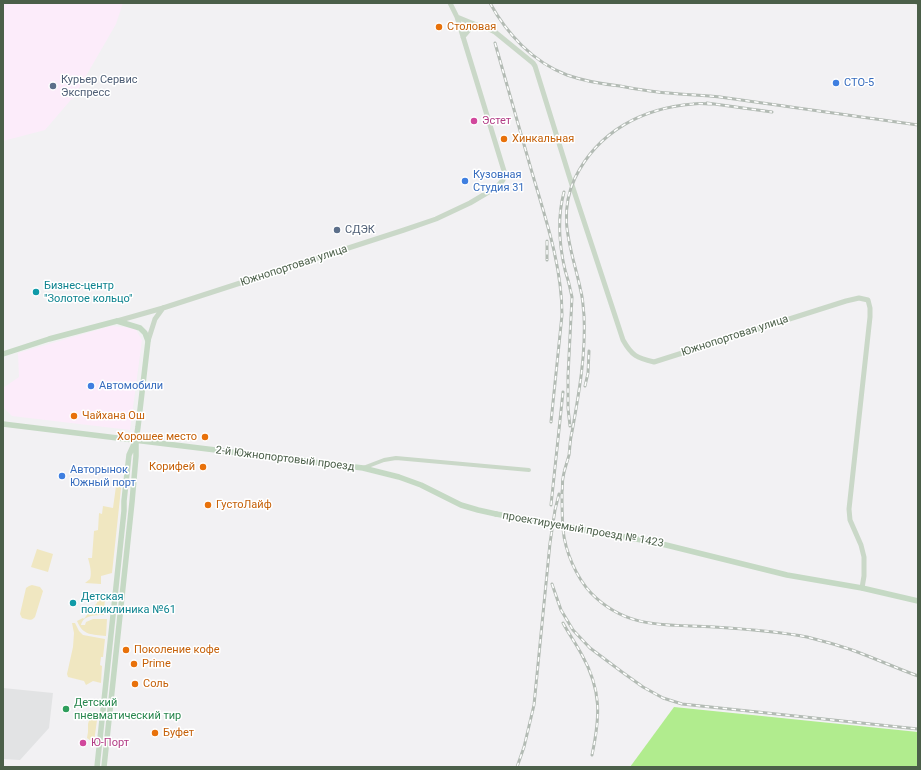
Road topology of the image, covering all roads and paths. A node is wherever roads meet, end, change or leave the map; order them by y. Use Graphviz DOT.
graph roads {
  1 [pos="450,3"];
  2 [pos="457,17"];
  3 [pos="474,24"];
  4 [pos="463,37"];
  5 [pos="162,308"];
  6 [pos="117,320"];
  7 [pos="148,341"];
  8 [pos="6,353"];
  9 [pos="3,424"];
  10 [pos="136,440"];
  11 [pos="128,466"];
  12 [pos="135,466"];
  13 [pos="363,468"];
  14 [pos="529,470"];
  15 [pos="862,588"];
  16 [pos="918,601"];
  17 [pos="97,767"];
  18 [pos="104,767"];
  1 -- 2 [label="street, Южнопортовая улица"];
  2 -- 3 [label="street"];
  2 -- 4 [label="street, Южнопортовая улица"];
  3 -- 4 [label="street"];
  3 -- 15 [label="street, Южнопортовая улица"];
  4 -- 5 [label="street, Южнопортовая улица"];
  5 -- 6 [label="street, Южнопортовая улица"];
  5 -- 7 [label="street"];
  6 -- 7 [label="main road"];
  6 -- 8 [label="main road, Южнопортовая улица"];
  7 -- 10 [label="main road"];
  9 -- 10 [label="main road, 2-й Южнопортовый проезд"];
  10 -- 11 [label="main road"];
  10 -- 12 [label="main road"];
  10 -- 13 [label="main road, 2-й Южнопортовый проезд"];
  11 -- 12 [label="main road"];
  11 -- 17 [label="main road"];
  12 -- 18 [label="main road"];
  13 -- 14 [label="street, 2-й Южнопортовый проезд"];
  13 -- 15 [label="main road, проектируемый проезд № 1423, bridge"];
  15 -- 16 [label="main road"];
}
